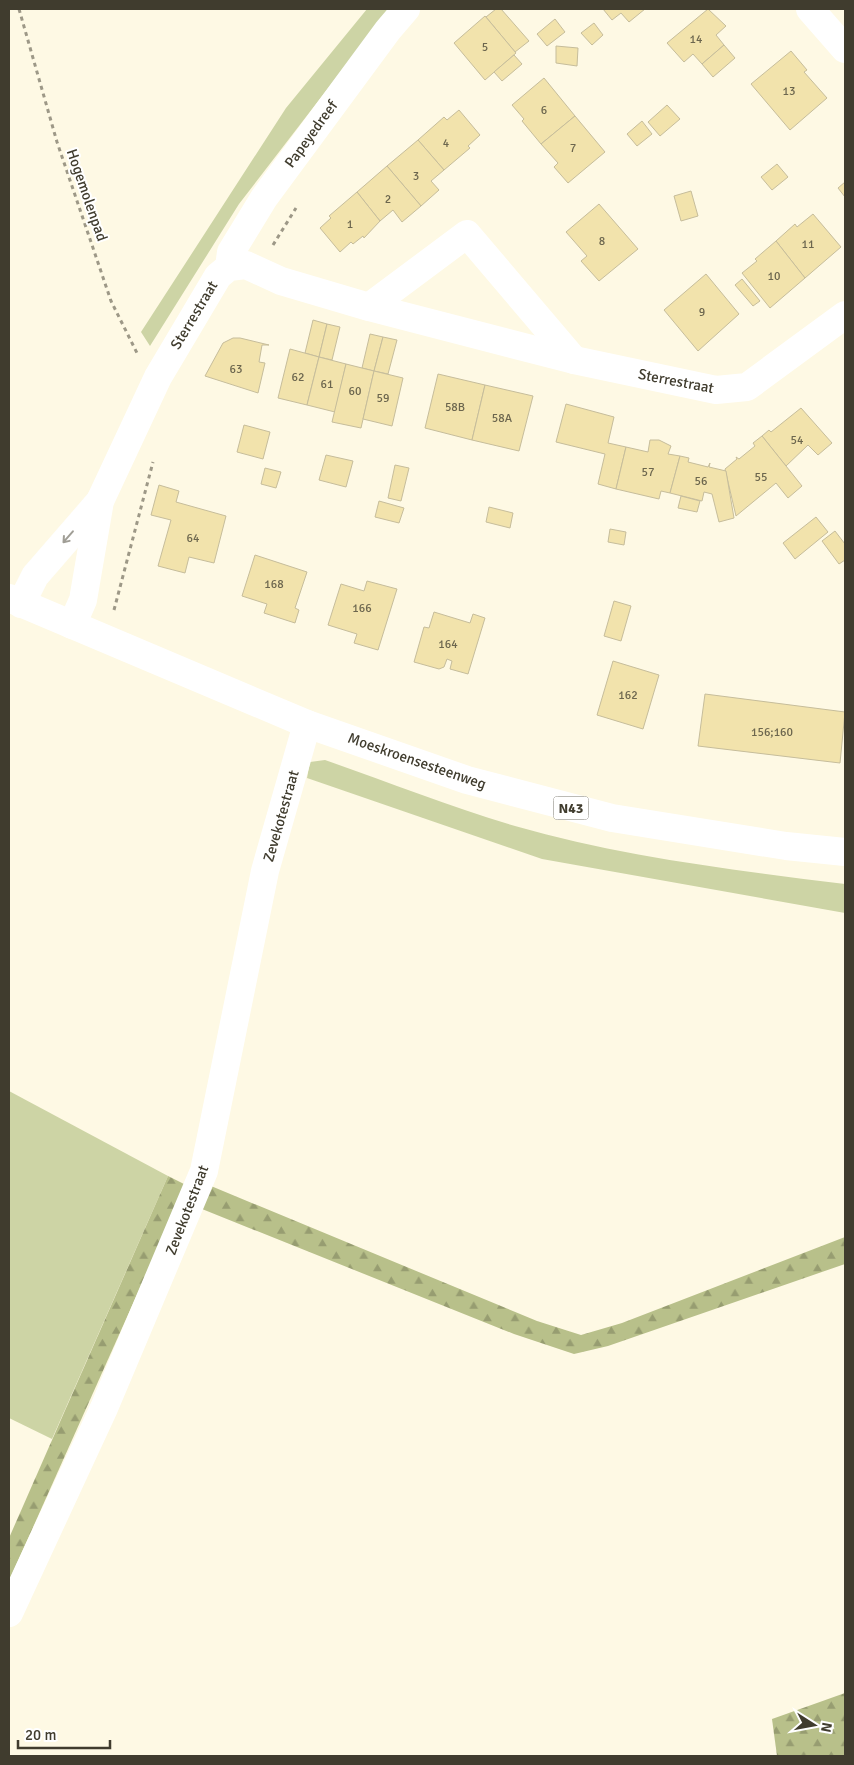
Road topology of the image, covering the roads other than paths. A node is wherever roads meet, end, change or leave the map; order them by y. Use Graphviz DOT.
graph roads {
  1 [pos="406,9"];
  2 [pos="810,9"];
  3 [pos="845,49"];
  4 [pos="229,267"];
  5 [pos="369,308"];
  6 [pos="845,315"];
  7 [pos="574,360"];
  8 [pos="100,500"];
  9 [pos="15,601"];
  10 [pos="72,625"];
  11 [pos="307,724"];
  12 [pos="845,852"];
  13 [pos="9,1613"];
  1 -- 4 [label="street, Papeyedreef"];
  2 -- 3 [label="street"];
  4 -- 5 [label="street, Sterrestraat"];
  4 -- 8 [label="street, Sterrestraat"];
  5 -- 7 [label="street, Sterrestraat"];
  5 -- 7 [label="street"];
  6 -- 7 [label="street, Sterrestraat"];
  8 -- 9 [label="street, Sterrestraat, one-way"];
  8 -- 10 [label="street, Sterrestraat"];
  9 -- 10 [label="street, Moeskroensesteenweg / N43"];
  10 -- 11 [label="street, Moeskroensesteenweg / N43"];
  11 -- 12 [label="street, Moeskroensesteenweg / N43"];
  11 -- 13 [label="street, Zevekotestraat"];
}
